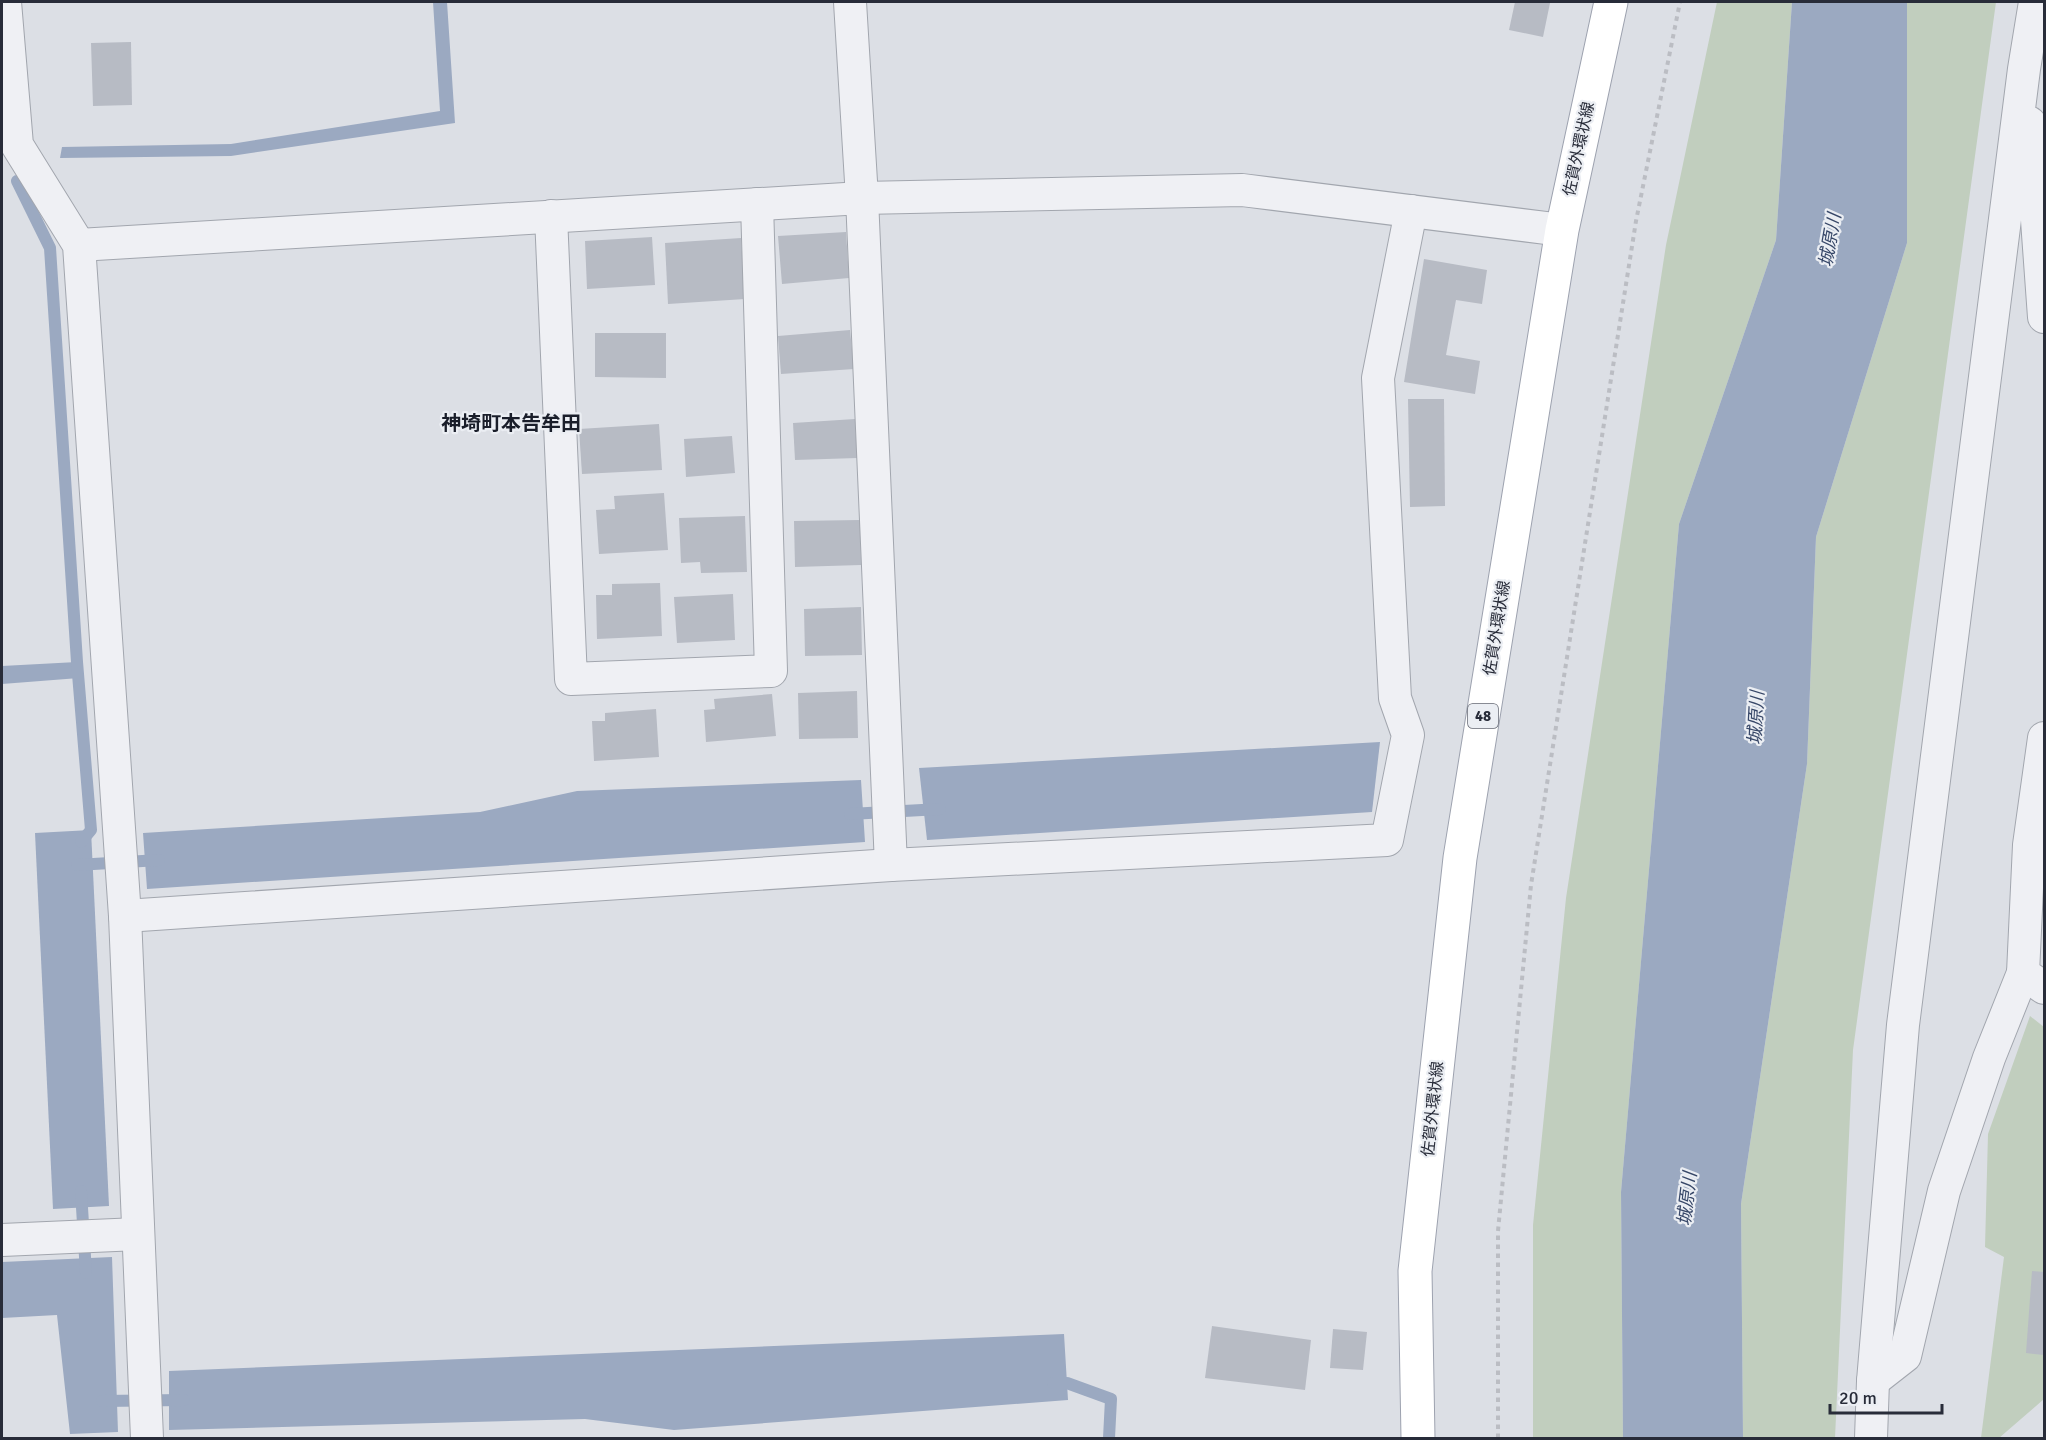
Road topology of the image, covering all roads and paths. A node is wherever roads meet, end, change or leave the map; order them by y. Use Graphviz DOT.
graph roads {
  1 [pos="5,2"];
  2 [pos="850,2"];
  3 [pos="1611,2"];
  4 [pos="1680,2"];
  5 [pos="2035,2"];
  6 [pos="2024,69"];
  7 [pos="9,147"];
  8 [pos="862,198"];
  9 [pos="757,204"];
  10 [pos="1411,211"];
  11 [pos="550,216"];
  12 [pos="1562,230"];
  13 [pos="79,245"];
  14 [pos="2044,317"];
  15 [pos="2044,738"];
  16 [pos="891,865"];
  17 [pos="125,916"];
  18 [pos="2034,980"];
  19 [pos="138,1234"];
  20 [pos="2,1240"];
  21 [pos="1874,1381"];
  22 [pos="146,1415"];
  23 [pos="1418,1438"];
  24 [pos="1498,1438"];
  25 [pos="1871,1438"];
  1 -- 7 [label="street"];
  2 -- 8 [label="street"];
  3 -- 12 [label="main road, 佐賀外環状線 / 48"];
  4 -- 24 [label="path"];
  5 -- 6 [label="street"];
  6 -- 14 [label="street"];
  6 -- 21 [label="street"];
  7 -- 13 [label="street"];
  8 -- 9 [label="street"];
  8 -- 10 [label="street"];
  8 -- 16 [label="street"];
  9 -- 11 [label="street"];
  9 -- 11 [label="street"];
  10 -- 12 [label="street"];
  10 -- 16 [label="street"];
  11 -- 13 [label="street"];
  12 -- 23 [label="main road, 佐賀外環状線 / 48"];
  13 -- 17 [label="street"];
  15 -- 18 [label="street"];
  16 -- 17 [label="street"];
  17 -- 19 [label="street"];
  18 -- 21 [label="street"];
  19 -- 20 [label="street"];
  19 -- 22 [label="street"];
  21 -- 25 [label="street"];
}
